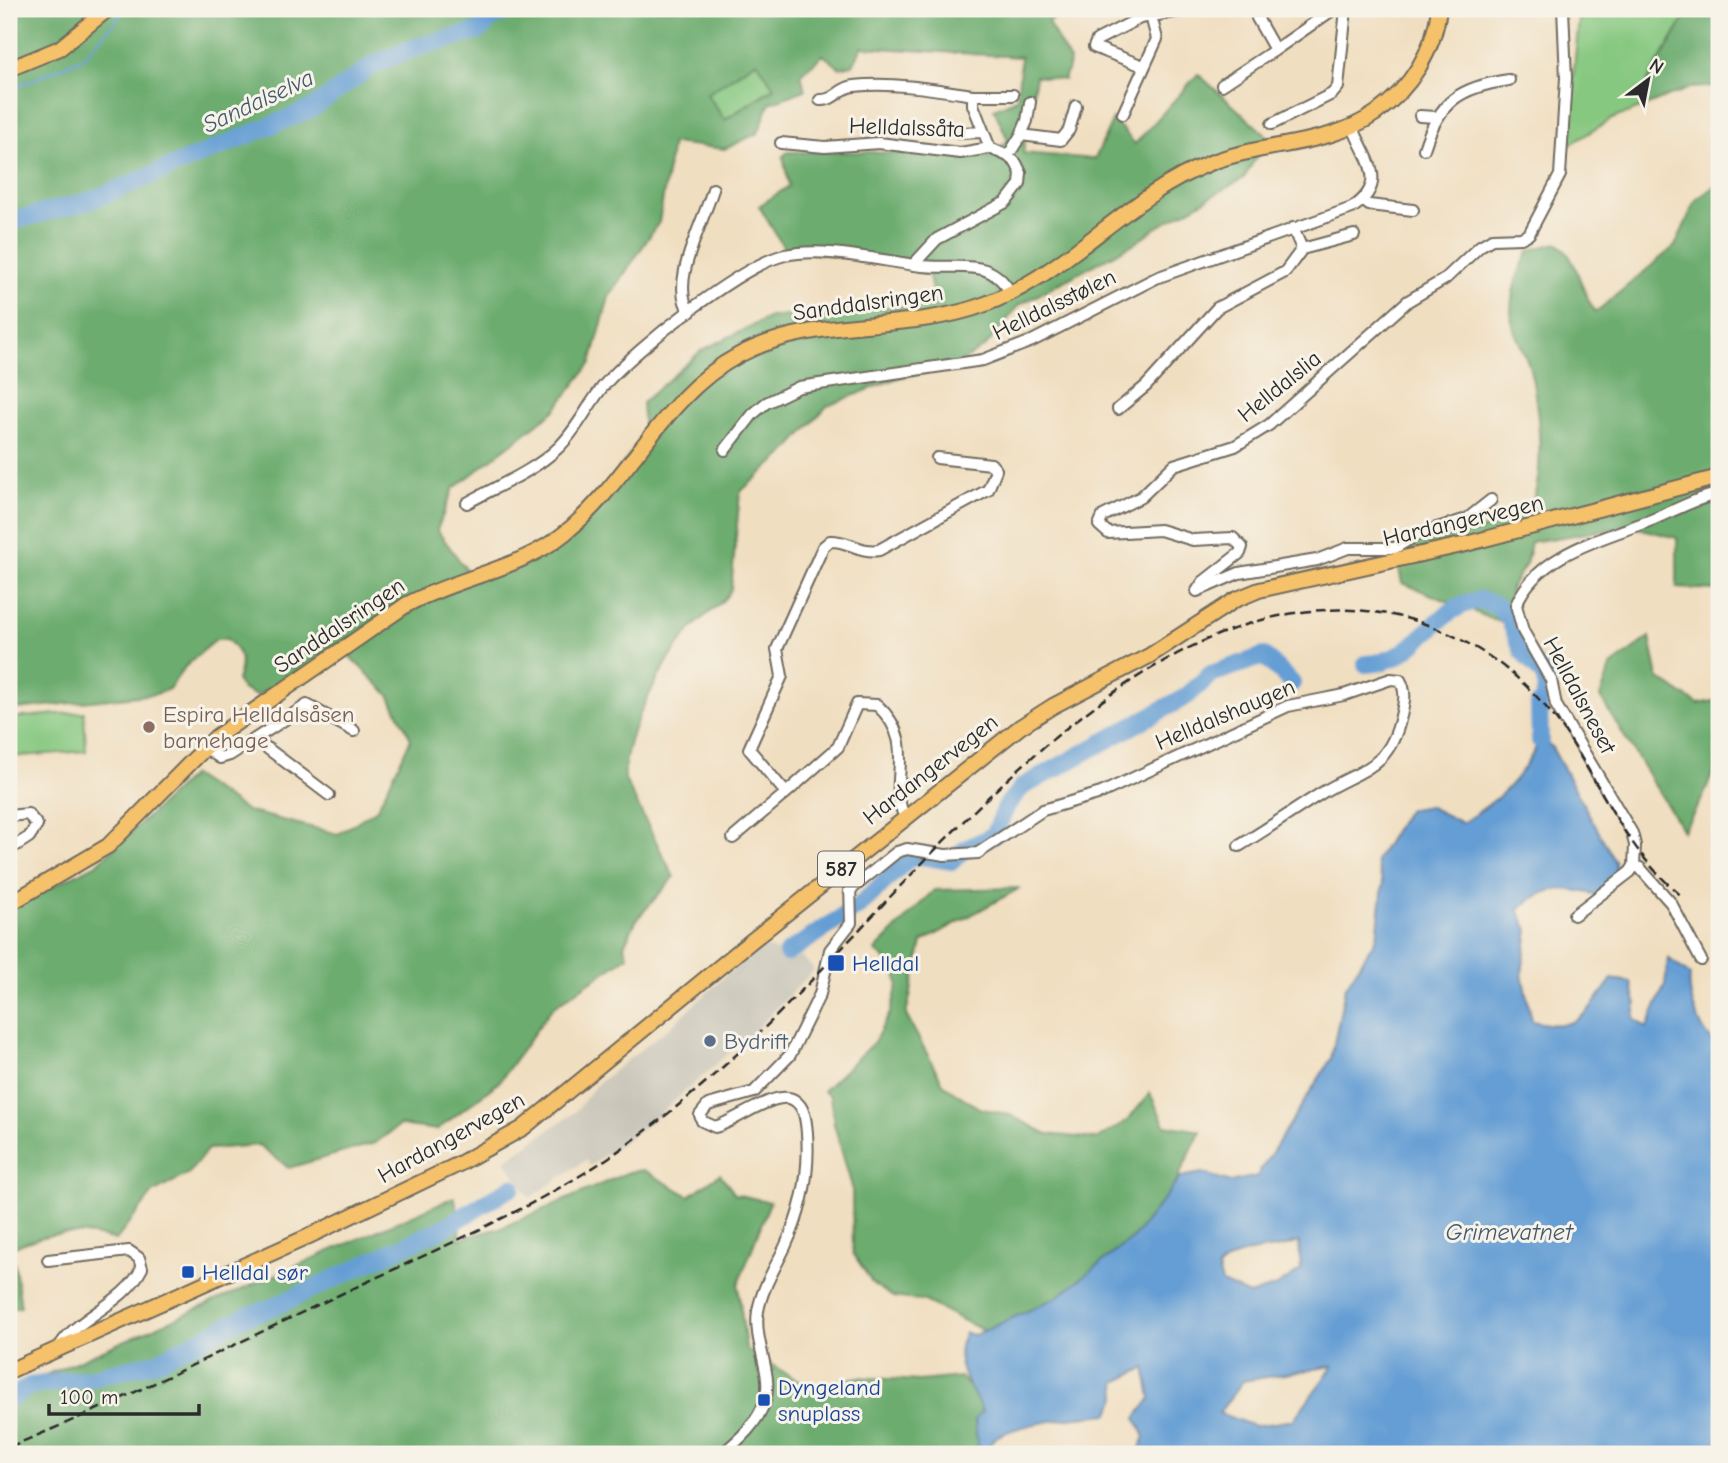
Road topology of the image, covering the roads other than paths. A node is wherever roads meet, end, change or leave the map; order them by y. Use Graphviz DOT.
graph roads {
  1 [pos="108,9"];
  2 [pos="1193,9"];
  3 [pos="1265,9"];
  4 [pos="1334,9"];
  5 [pos="1346,9"];
  6 [pos="1439,9"];
  7 [pos="1563,9"];
  8 [pos="1151,16"];
  9 [pos="1275,50"];
  10 [pos="1143,65"];
  11 [pos="9,69"];
  12 [pos="1510,80"];
  13 [pos="1222,85"];
  14 [pos="973,95"];
  15 [pos="1013,95"];
  16 [pos="820,100"];
  17 [pos="1030,102"];
  18 [pos="1076,106"];
  19 [pos="1123,114"];
  20 [pos="1420,116"];
  21 [pos="1436,117"];
  22 [pos="1272,124"];
  23 [pos="1353,127"];
  24 [pos="983,132"];
  25 [pos="960,133"];
  26 [pos="1021,135"];
  27 [pos="781,143"];
  28 [pos="990,148"];
  29 [pos="1424,149"];
  30 [pos="1008,156"];
  31 [pos="713,189"];
  32 [pos="1363,200"];
  33 [pos="1413,210"];
  34 [pos="1293,228"];
  35 [pos="1354,235"];
  36 [pos="1302,249"];
  37 [pos="912,265"];
  38 [pos="1011,294"];
  39 [pos="690,312"];
  40 [pos="1118,409"];
  41 [pos="726,450"];
  42 [pos="937,458"];
  43 [pos="1719,477"];
  44 [pos="1719,494"];
  45 [pos="1490,500"];
  46 [pos="467,503"];
  47 [pos="1271,566"];
  48 [pos="1274,586"];
  49 [pos="354,731"];
  50 [pos="254,739"];
  51 [pos="205,747"];
  52 [pos="786,793"];
  53 [pos="329,795"];
  54 [pos="9,816"];
  55 [pos="905,817"];
  56 [pos="733,838"];
  57 [pos="1239,846"];
  58 [pos="9,850"];
  59 [pos="1634,866"];
  60 [pos="844,867"];
  61 [pos="830,877"];
  62 [pos="849,896"];
  63 [pos="9,904"];
  64 [pos="1574,915"];
  65 [pos="1701,960"];
  66 [pos="48,1259"];
  67 [pos="58,1349"];
  68 [pos="9,1371"];
  69 [pos="722,1454"];
  1 -- 11 [label="main road"];
  2 -- 8 [label="street"];
  3 -- 9 [label="street"];
  4 -- 9 [label="street"];
  5 -- 22 [label="street"];
  6 -- 23 [label="main road, Sanddalsringen"];
  7 -- 47 [label="street, Helldalslia"];
  8 -- 10 [label="street"];
  8 -- 10 [label="street"];
  9 -- 13 [label="street"];
  10 -- 19 [label="street"];
  12 -- 21 [label="street"];
  14 -- 15 [label="street, Helldalssåta"];
  14 -- 16 [label="street, Helldalssåta"];
  14 -- 24 [label="street, Helldalssåta"];
  17 -- 26 [label="street"];
  18 -- 26 [label="street"];
  20 -- 21 [label="street"];
  21 -- 29 [label="street"];
  23 -- 32 [label="street"];
  23 -- 38 [label="main road, Sanddalsringen"];
  24 -- 25 [label="street, Helldalssåta"];
  24 -- 28 [label="street, Helldalssåta"];
  26 -- 30 [label="street"];
  27 -- 28 [label="street, Helldalssåta"];
  28 -- 30 [label="street, Helldalssåta"];
  30 -- 37 [label="street"];
  31 -- 39 [label="street"];
  32 -- 33 [label="street"];
  32 -- 34 [label="street, Helldalsstølen"];
  34 -- 36 [label="street"];
  34 -- 41 [label="street, Helldalsstølen"];
  35 -- 36 [label="street"];
  36 -- 40 [label="street"];
  37 -- 38 [label="street"];
  37 -- 39 [label="street"];
  38 -- 51 [label="main road, Sanddalsringen"];
  39 -- 46 [label="street"];
  42 -- 52 [label="street"];
  43 -- 48 [label="main road, Hardangervegen / 587"];
  44 -- 59 [label="street, Helldalsneset"];
  45 -- 47 [label="street, Helldalslia"];
  47 -- 48 [label="street"];
  48 -- 55 [label="main road, Hardangervegen / 587"];
  49 -- 50 [label="street"];
  50 -- 51 [label="street"];
  50 -- 53 [label="street"];
  51 -- 63 [label="main road, Sanddalsringen"];
  52 -- 55 [label="street"];
  52 -- 56 [label="street"];
  54 -- 58 [label="street"];
  55 -- 60 [label="main road, Hardangervegen / 587"];
  57 -- 62 [label="street, Helldalshaugen"];
  59 -- 64 [label="street"];
  59 -- 65 [label="street"];
  60 -- 61 [label="main road, Hardangervegen / 587"];
  60 -- 62 [label="street"];
  61 -- 62 [label="street"];
  61 -- 67 [label="main road, Hardangervegen / 587"];
  62 -- 69 [label="street"];
  66 -- 67 [label="street, Hardangervegen"];
  67 -- 68 [label="main road, Hardangervegen / 587"];
}
